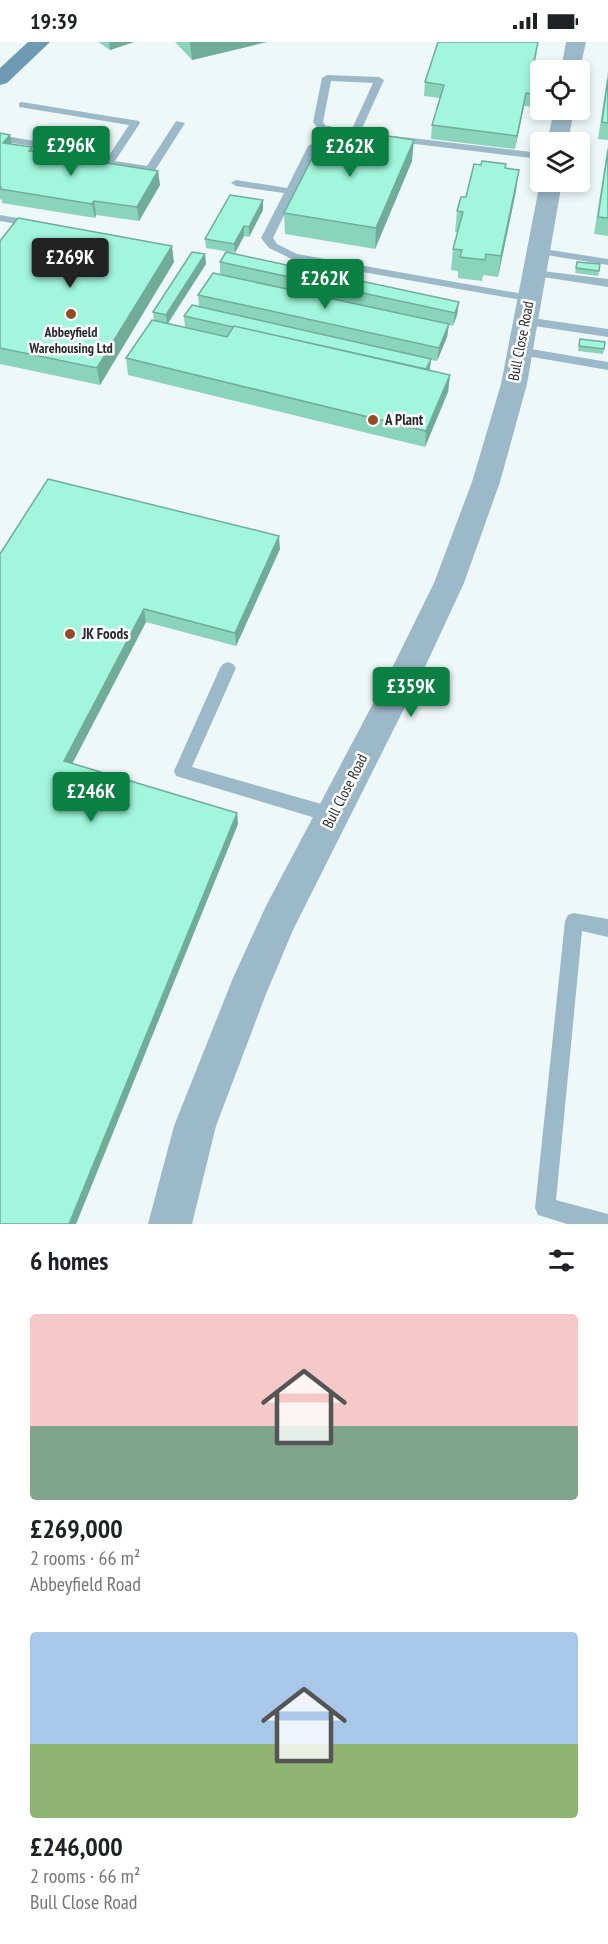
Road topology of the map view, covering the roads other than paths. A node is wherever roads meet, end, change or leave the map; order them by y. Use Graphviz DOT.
graph roads {
  1 [pos="40,42"];
  2 [pos="576,42"];
  3 [pos="573,60"];
  4 [pos="0,79"];
  5 [pos="22,105"];
  6 [pos="180,123"];
  7 [pos="361,134"];
  8 [pos="0,138"];
  9 [pos="387,138"];
  10 [pos="313,146"];
  11 [pos="530,155"];
  12 [pos="109,163"];
  13 [pos="236,183"];
  14 [pos="289,191"];
  15 [pos="548,192"];
  16 [pos="0,218"];
  17 [pos="46,226"];
  18 [pos="608,262"];
  19 [pos="608,283"];
  20 [pos="529,299"];
  21 [pos="608,333"];
  22 [pos="608,366"];
  23 [pos="228,668"];
  24 [pos="332,815"];
  25 [pos="608,928"];
  26 [pos="170,1224"];
  27 [pos="608,1224"];
  1 -- 4 [label="street"];
  2 -- 3 [label="street"];
  5 -- 12 [label="lane"];
  6 -- 12 [label="lane"];
  7 -- 7 [label="lane"];
  8 -- 12 [label="lane"];
  9 -- 11 [label="lane"];
  10 -- 14 [label="lane"];
  13 -- 14 [label="lane"];
  14 -- 20 [label="lane"];
  15 -- 20 [label="street, Bull Close Road"];
  16 -- 17 [label="lane"];
  18 -- 20 [label="lane"];
  19 -- 20 [label="lane"];
  20 -- 21 [label="lane"];
  20 -- 22 [label="lane"];
  20 -- 24 [label="street, Bull Close Road"];
  23 -- 24 [label="lane"];
  24 -- 26 [label="street, Bull Close Road"];
  25 -- 27 [label="lane"];
}
